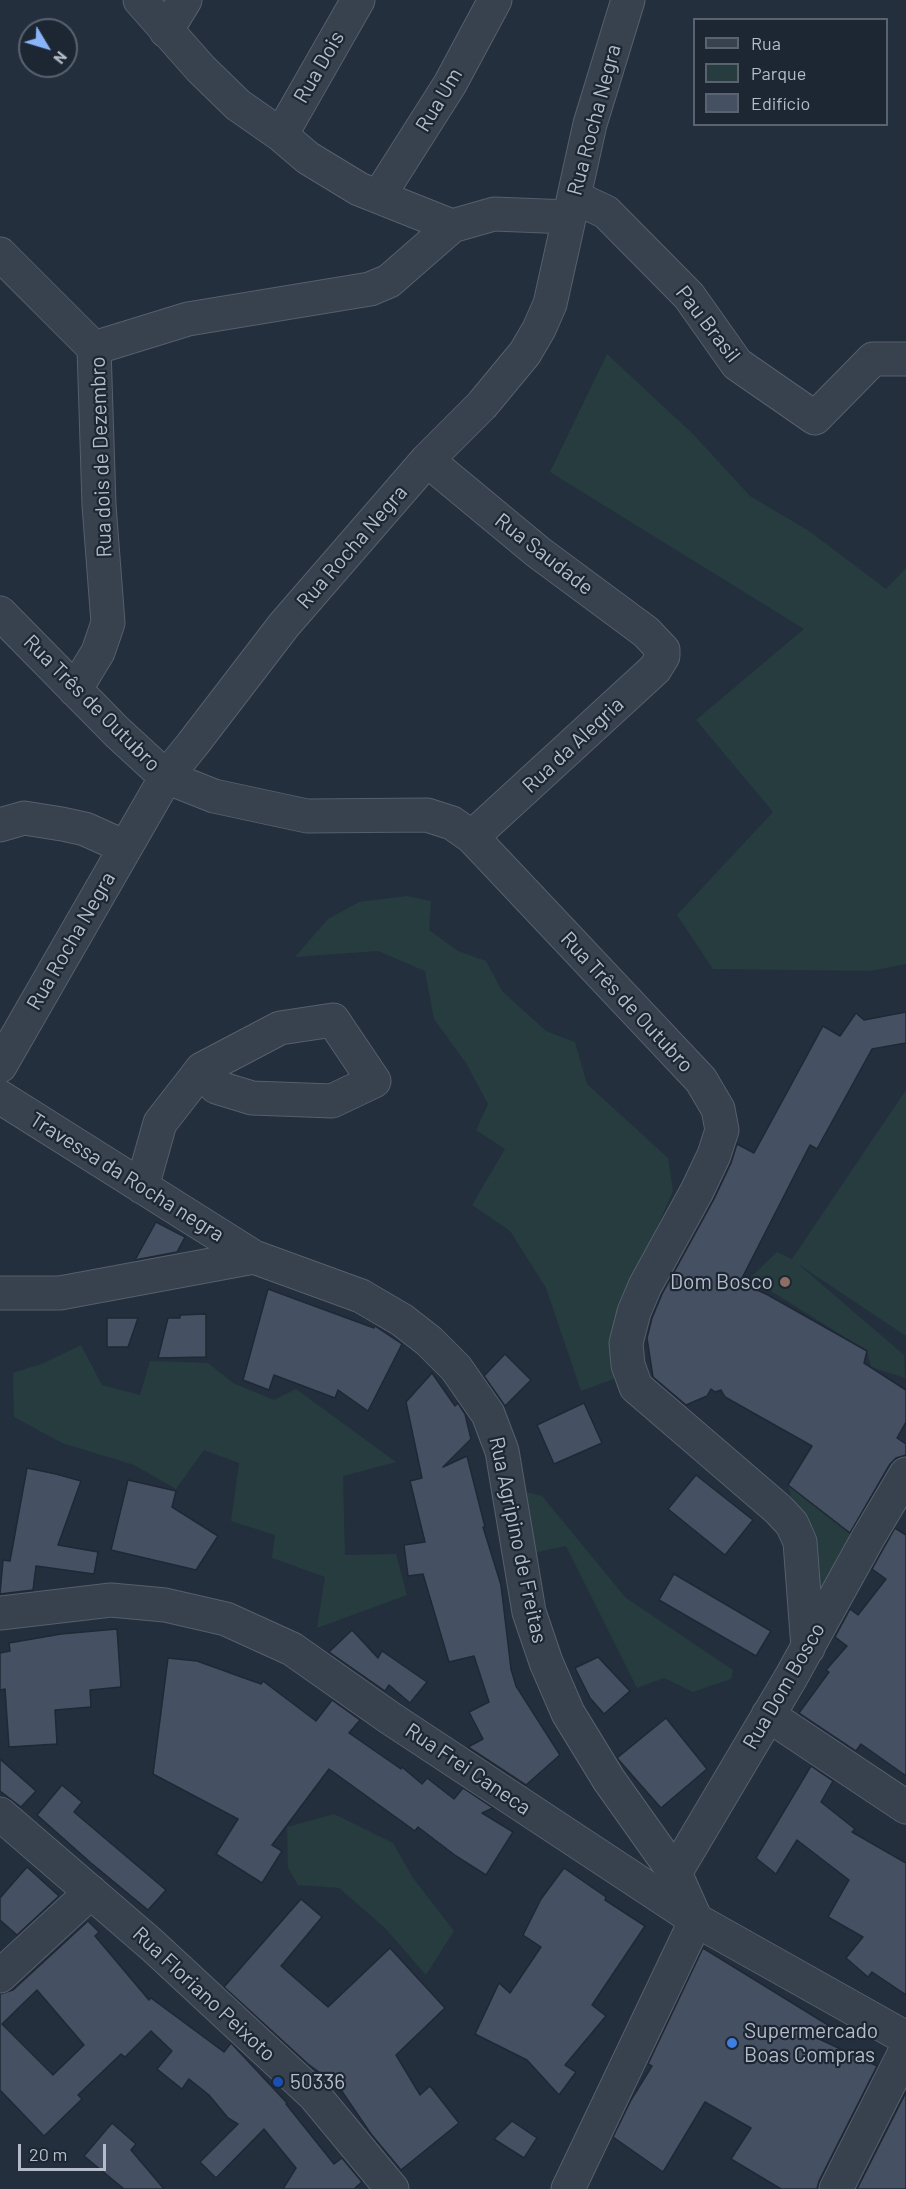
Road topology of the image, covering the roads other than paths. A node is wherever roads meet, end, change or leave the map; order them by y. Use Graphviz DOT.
graph roads {
  1 [pos="140,0"];
  2 [pos="185,0"];
  3 [pos="358,0"];
  4 [pos="495,0"];
  5 [pos="628,0"];
  6 [pos="166,31"];
  7 [pos="281,135"];
  8 [pos="379,196"];
  9 [pos="571,207"];
  10 [pos="452,226"];
  11 [pos="0,254"];
  12 [pos="94,348"];
  13 [pos="906,359"];
  14 [pos="427,460"];
  15 [pos="0,613"];
  16 [pos="662,647"];
  17 [pos="75,690"];
  18 [pos="166,777"];
  19 [pos="0,825"];
  20 [pos="472,837"];
  21 [pos="125,847"];
  22 [pos="8,1033"];
  23 [pos="0,1066"];
  24 [pos="202,1069"];
  25 [pos="0,1097"];
  26 [pos="142,1187"];
  27 [pos="254,1257"];
  28 [pos="0,1293"];
  29 [pos="906,1474"];
  30 [pos="0,1613"];
  31 [pos="808,1648"];
  32 [pos="768,1715"];
  33 [pos="906,1807"];
  34 [pos="0,1814"];
  35 [pos="669,1886"];
  36 [pos="91,1892"];
  37 [pos="696,1920"];
  38 [pos="0,1976"];
  39 [pos="906,2038"];
  40 [pos="906,2050"];
  41 [pos="392,2189"];
  42 [pos="568,2189"];
  43 [pos="836,2189"];
  1 -- 6 [label="street"];
  2 -- 6 [label="street"];
  3 -- 7 [label="street, Rua Dois"];
  4 -- 8 [label="street, Rua Um"];
  5 -- 9 [label="street, Rua Rocha Negra"];
  6 -- 7 [label="street"];
  7 -- 8 [label="street"];
  8 -- 10 [label="street"];
  9 -- 10 [label="street"];
  9 -- 13 [label="street, Pau Brasil"];
  9 -- 14 [label="street, Rua Rocha Negra"];
  10 -- 12 [label="street, Rua dois de Dezembro"];
  11 -- 12 [label="street"];
  12 -- 17 [label="street, Rua dois de Dezembro"];
  14 -- 16 [label="street, Rua Saudade"];
  14 -- 18 [label="street, Rua Rocha Negra"];
  15 -- 17 [label="street, Rua Três de Outubro"];
  16 -- 20 [label="street, Rua da Alegria"];
  17 -- 18 [label="street, Rua Três de Outubro"];
  18 -- 20 [label="street, Rua Três de Outubro"];
  18 -- 21 [label="street, Rua Rocha Negra"];
  19 -- 21 [label="street"];
  20 -- 31 [label="street, Rua Três de Outubro"];
  21 -- 22 [label="street, Rua Rocha Negra"];
  22 -- 23 [label="street, Rua Rocha Negra"];
  24 -- 26 [label="street"];
  25 -- 26 [label="street, Travessa da Rocha negra"];
  26 -- 27 [label="street, Travessa da Rocha negra"];
  27 -- 28 [label="street"];
  27 -- 35 [label="street, Rua Agripino de Freitas"];
  29 -- 31 [label="street, Rua Dom Bosco"];
  30 -- 35 [label="street, Rua Frei Caneca"];
  31 -- 32 [label="street, Rua Dom Bosco"];
  32 -- 33 [label="street"];
  32 -- 35 [label="street, Rua Dom Bosco"];
  34 -- 36 [label="street, Rua Floriano Peixoto"];
  35 -- 37 [label="street, Rua Frei Caneca"];
  36 -- 38 [label="street"];
  36 -- 41 [label="street, Rua Floriano Peixoto"];
  37 -- 39 [label="street, Rua Frei Caneca"];
  37 -- 42 [label="street"];
  40 -- 43 [label="street"];
}
